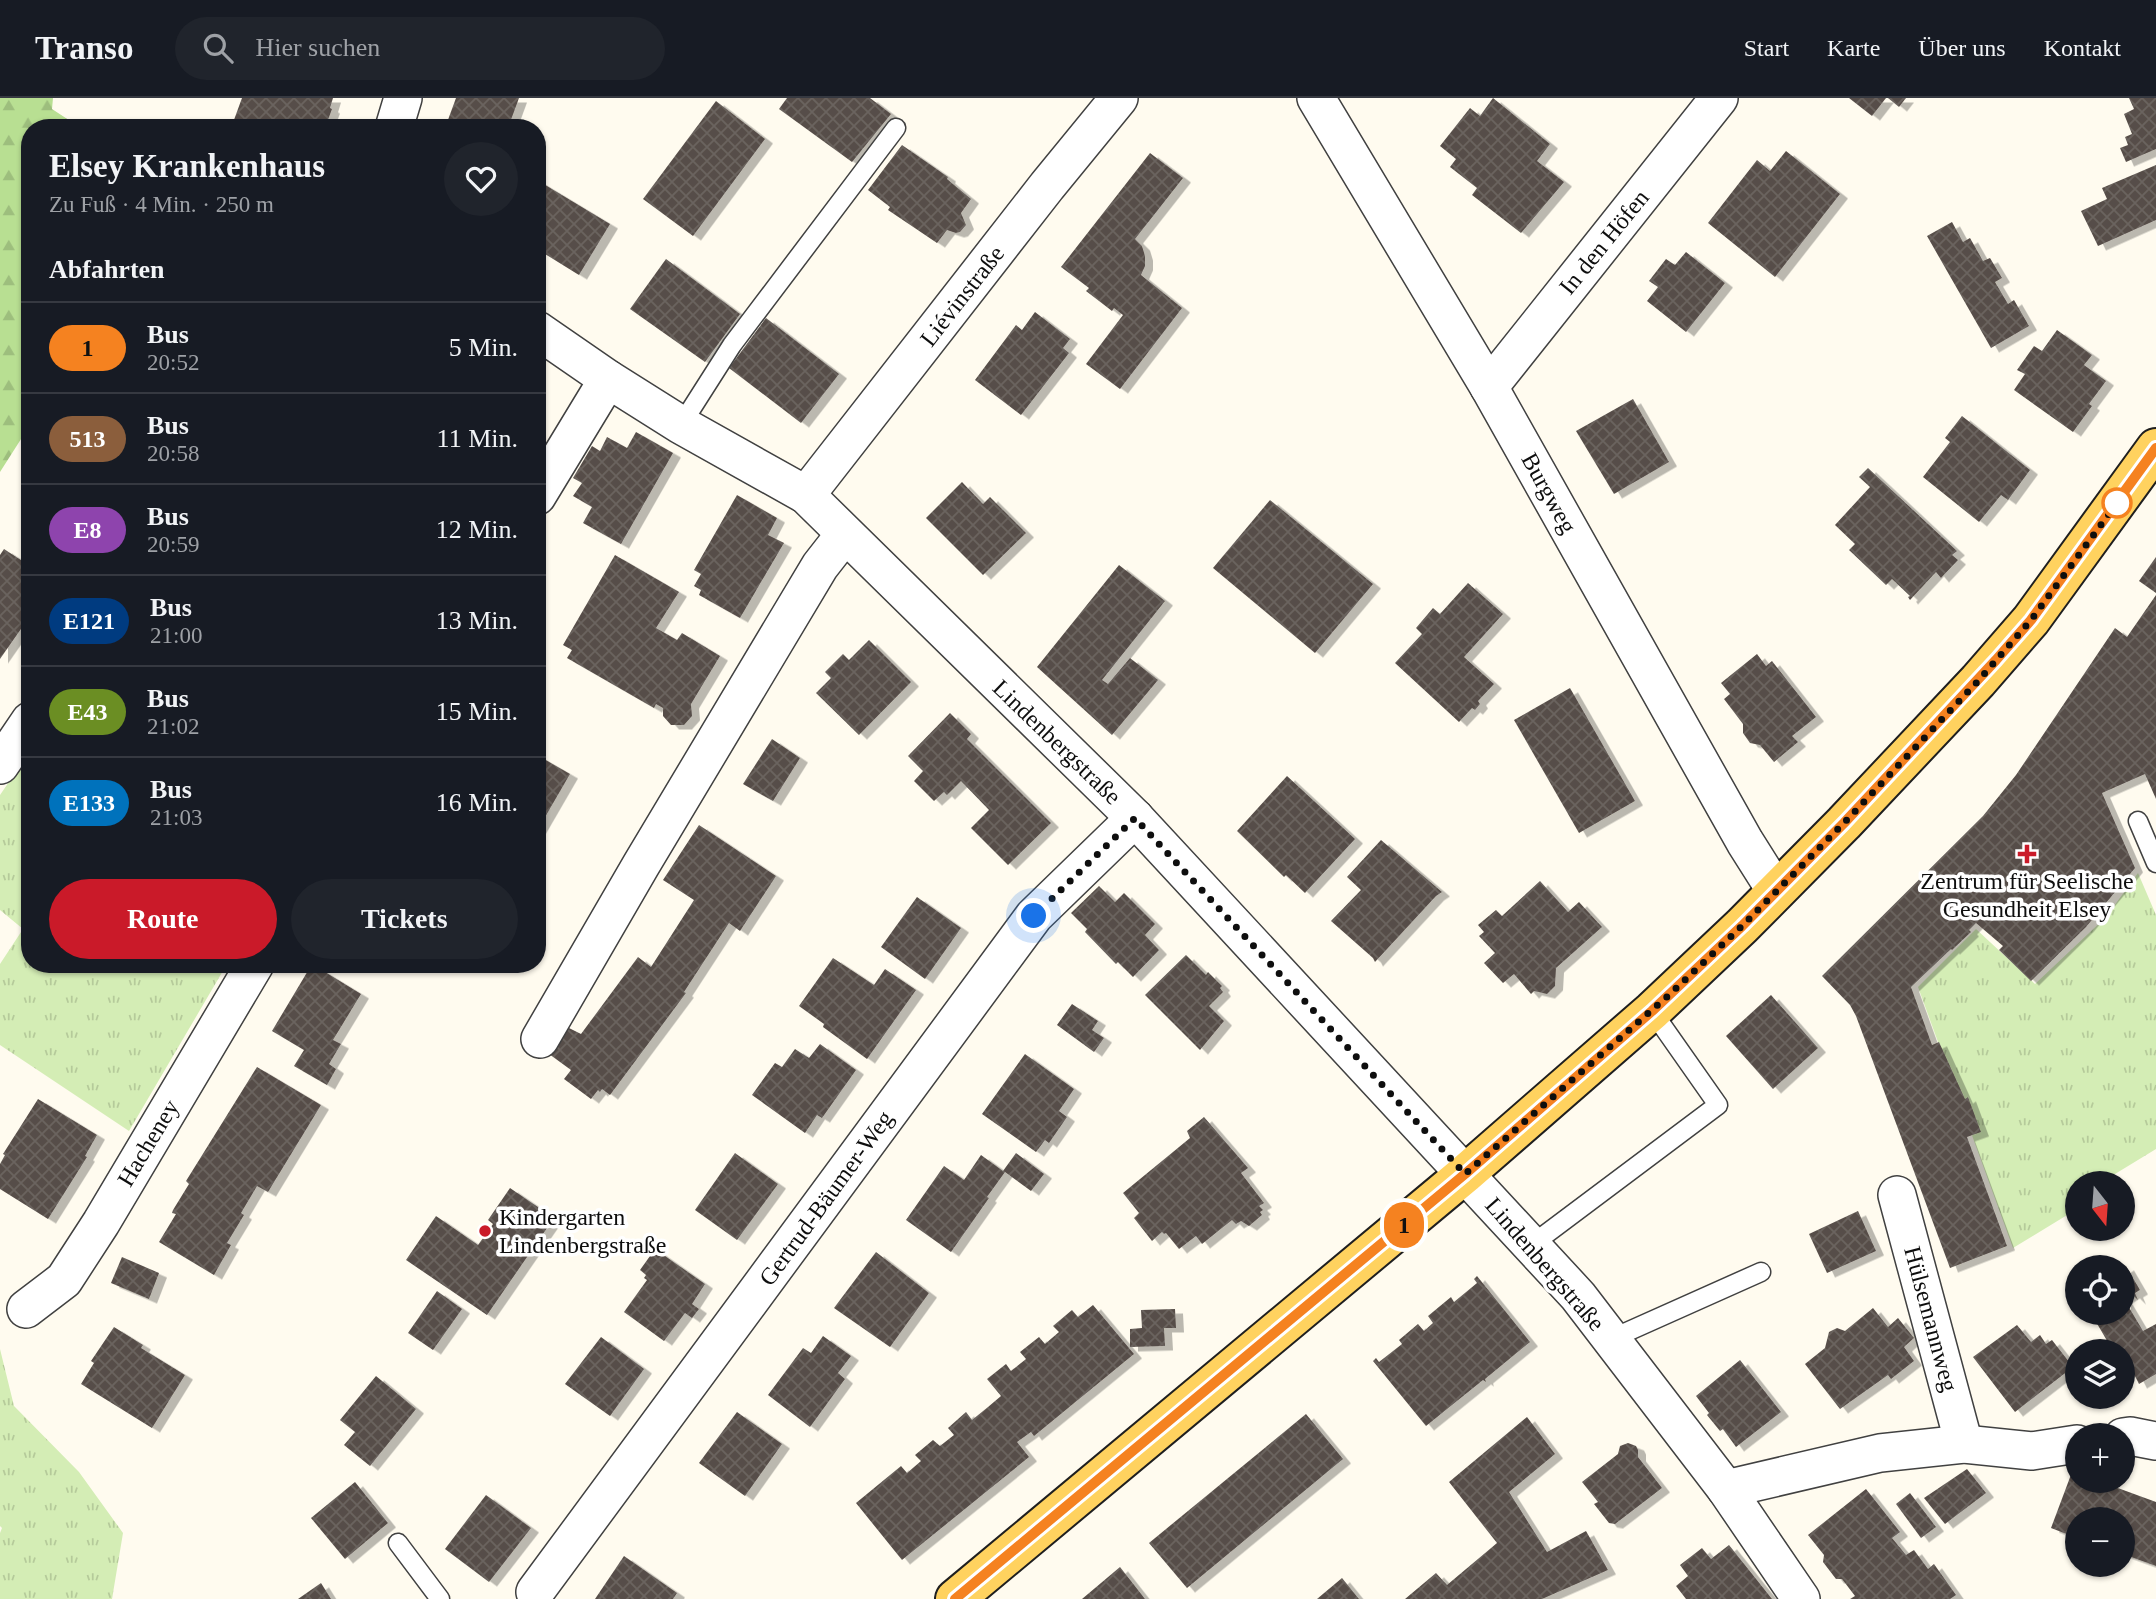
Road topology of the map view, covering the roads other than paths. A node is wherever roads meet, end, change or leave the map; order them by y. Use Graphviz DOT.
graph roads {
  1 [pos="403,98"];
  2 [pos="1119,98"];
  3 [pos="1316,98"];
  4 [pos="1718,98"];
  5 [pos="397,119"];
  6 [pos="896,128"];
  7 [pos="546,336"];
  8 [pos="608,379"];
  9 [pos="1489,387"];
  10 [pos="681,425"];
  11 [pos="2156,448"];
  12 [pos="546,481"];
  13 [pos="806,495"];
  14 [pos="845,534"];
  15 [pos="21,735"];
  16 [pos="0,765"];
  17 [pos="1135,818"];
  18 [pos="2138,821"];
  19 [pos="2156,863"];
  20 [pos="1776,891"];
  21 [pos="250,973"];
  22 [pos="1652,1011"];
  23 [pos="540,1040"];
  24 [pos="1465,1174"];
  25 [pos="1897,1195"];
  26 [pos="1530,1246"];
  27 [pos="1761,1272"];
  28 [pos="26,1309"];
  29 [pos="1611,1339"];
  30 [pos="2135,1437"];
  31 [pos="2156,1441"];
  32 [pos="1964,1444"];
  33 [pos="2065,1446"];
  34 [pos="1726,1489"];
  35 [pos="398,1543"];
  36 [pos="529,1596"];
  37 [pos="440,1599"];
  38 [pos="955,1599"];
  39 [pos="1801,1599"];
  1 -- 5 [label="street"];
  2 -- 13 [label="street, Liévinstraße"];
  3 -- 9 [label="street, Burgweg"];
  4 -- 9 [label="street, In den Höfen"];
  6 -- 10 [label="lane"];
  7 -- 8 [label="street, Lindenbergstraße"];
  8 -- 10 [label="street, Lindenbergstraße"];
  8 -- 12 [label="street"];
  9 -- 20 [label="street, Burgweg"];
  10 -- 13 [label="street, Lindenbergstraße"];
  11 -- 20 [label="main road"];
  13 -- 14 [label="street, Lindenbergstraße"];
  14 -- 17 [label="street, Lindenbergstraße"];
  14 -- 23 [label="street"];
  15 -- 16 [label="street"];
  17 -- 24 [label="street, Lindenbergstraße"];
  17 -- 36 [label="street, Gertrud-Bäumer-Weg"];
  18 -- 19 [label="lane"];
  20 -- 22 [label="main road"];
  21 -- 28 [label="street, Hacheney"];
  22 -- 24 [label="main road"];
  22 -- 26 [label="lane"];
  24 -- 26 [label="street, Lindenbergstraße"];
  24 -- 38 [label="main road"];
  25 -- 32 [label="street, Hülsemannweg"];
  26 -- 29 [label="street, Lindenbergstraße"];
  27 -- 29 [label="lane"];
  29 -- 34 [label="street, Lindenbergstraße"];
  30 -- 31 [label="street"];
  32 -- 33 [label="street"];
  32 -- 34 [label="street"];
  34 -- 39 [label="street, Lindenbergstraße"];
  35 -- 37 [label="lane"];
}
